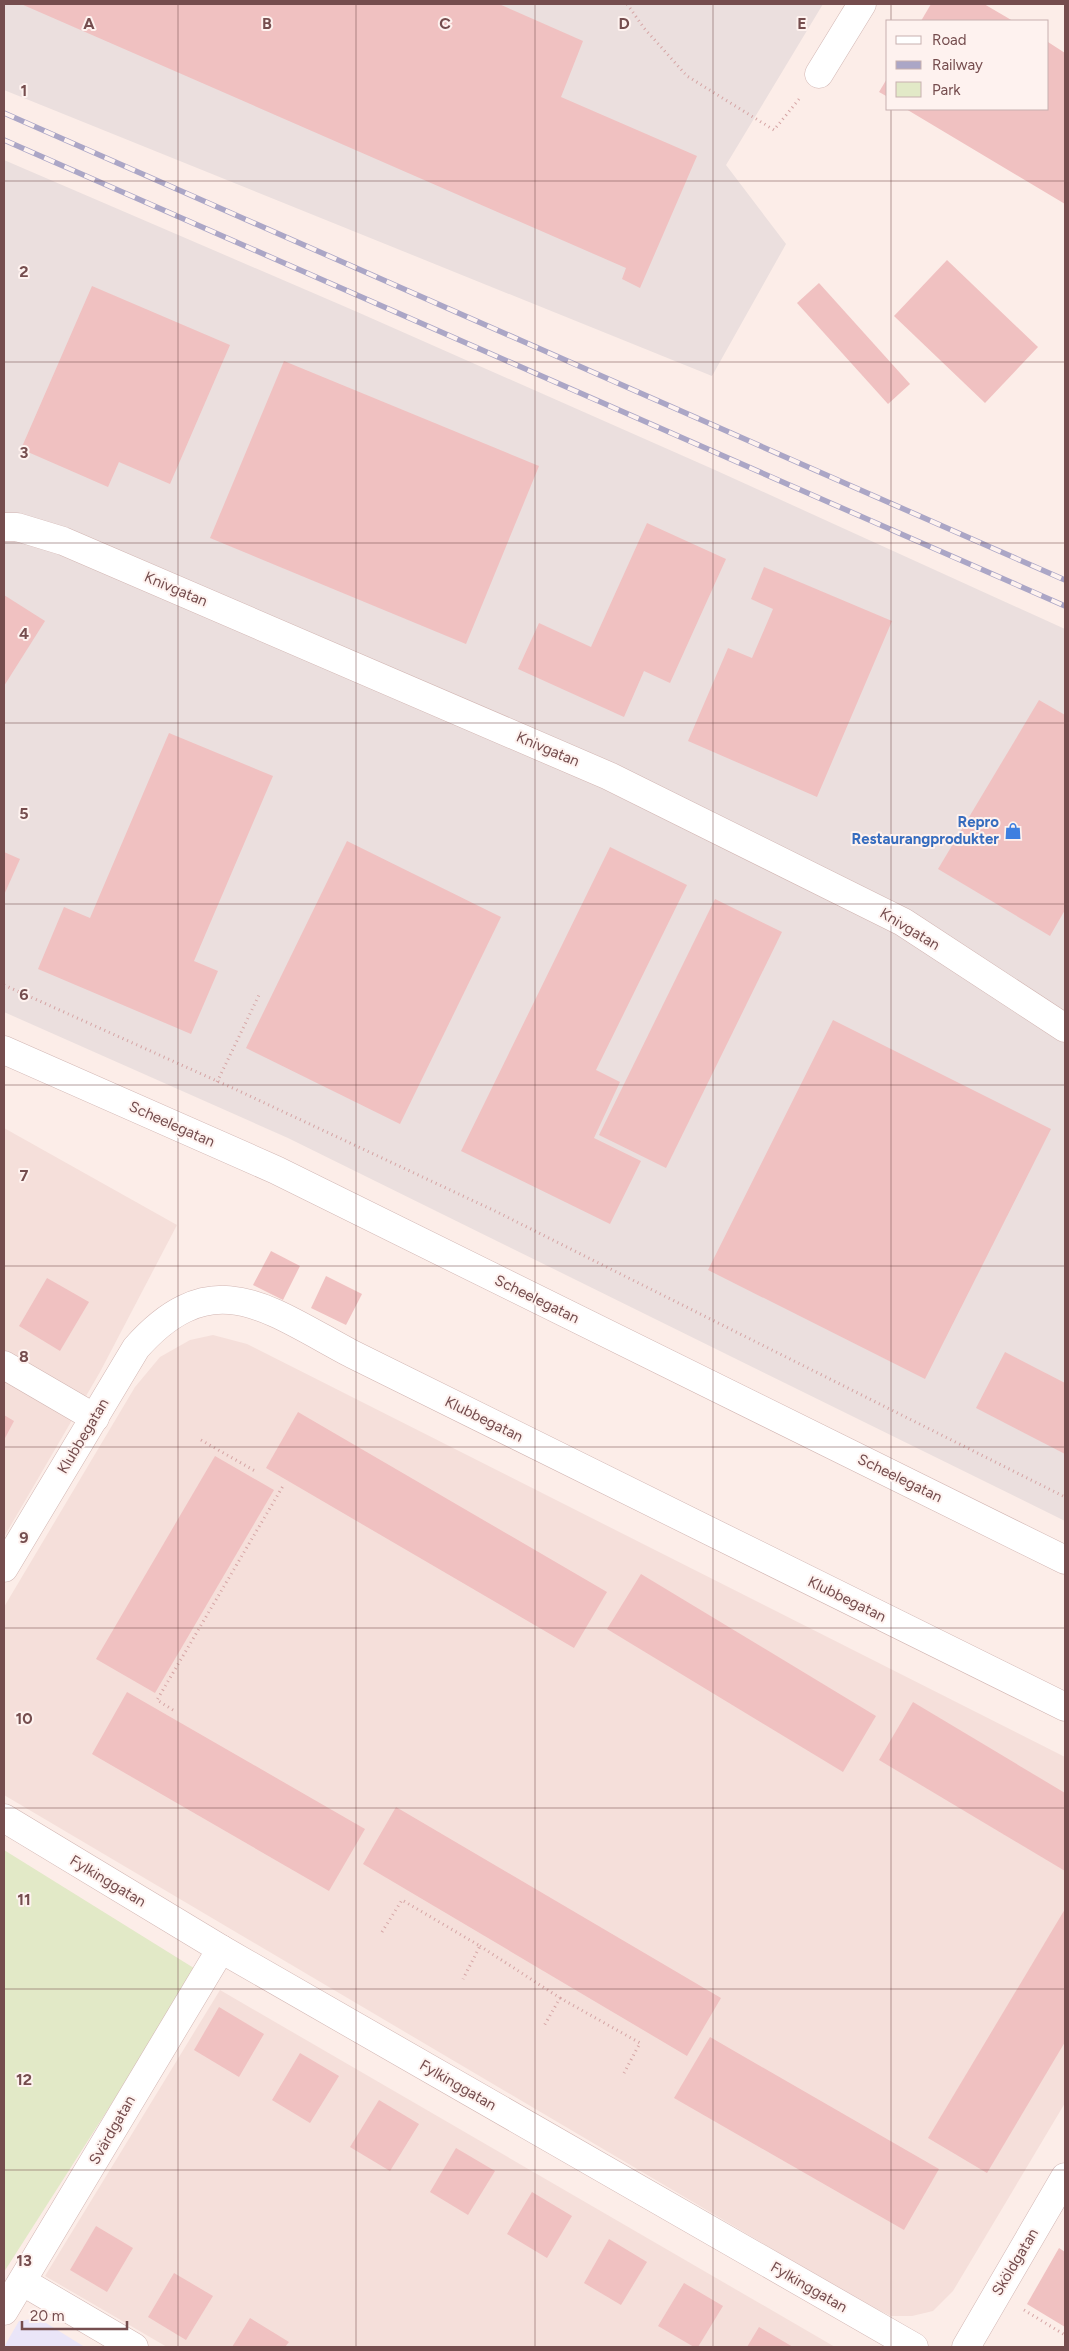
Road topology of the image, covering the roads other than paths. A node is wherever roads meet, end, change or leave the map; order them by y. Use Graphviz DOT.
graph roads {
  1 [pos="862,4"];
  2 [pos="819,74"];
  3 [pos="4,527"];
  4 [pos="1065,1028"];
  5 [pos="4,1050"];
  6 [pos="4,1365"];
  7 [pos="95,1418"];
  8 [pos="1065,1560"];
  9 [pos="4,1568"];
  10 [pos="1065,1707"];
  11 [pos="4,1818"];
  12 [pos="220,1949"];
  13 [pos="1065,2177"];
  14 [pos="23,2282"];
  15 [pos="4,2311"];
  16 [pos="134,2347"];
  17 [pos="914,2347"];
  18 [pos="966,2347"];
  1 -- 2 [label="street"];
  3 -- 4 [label="street, Knivgatan"];
  5 -- 8 [label="street, Scheelegatan"];
  6 -- 7 [label="street"];
  7 -- 9 [label="street, Klubbegatan"];
  7 -- 10 [label="street, Klubbegatan"];
  11 -- 12 [label="street, Fylkinggatan"];
  12 -- 14 [label="street, Svärdgatan"];
  12 -- 17 [label="street, Fylkinggatan"];
  13 -- 18 [label="street, Sköldgatan"];
  14 -- 15 [label="street, Svärdgatan"];
  14 -- 16 [label="street"];
}
